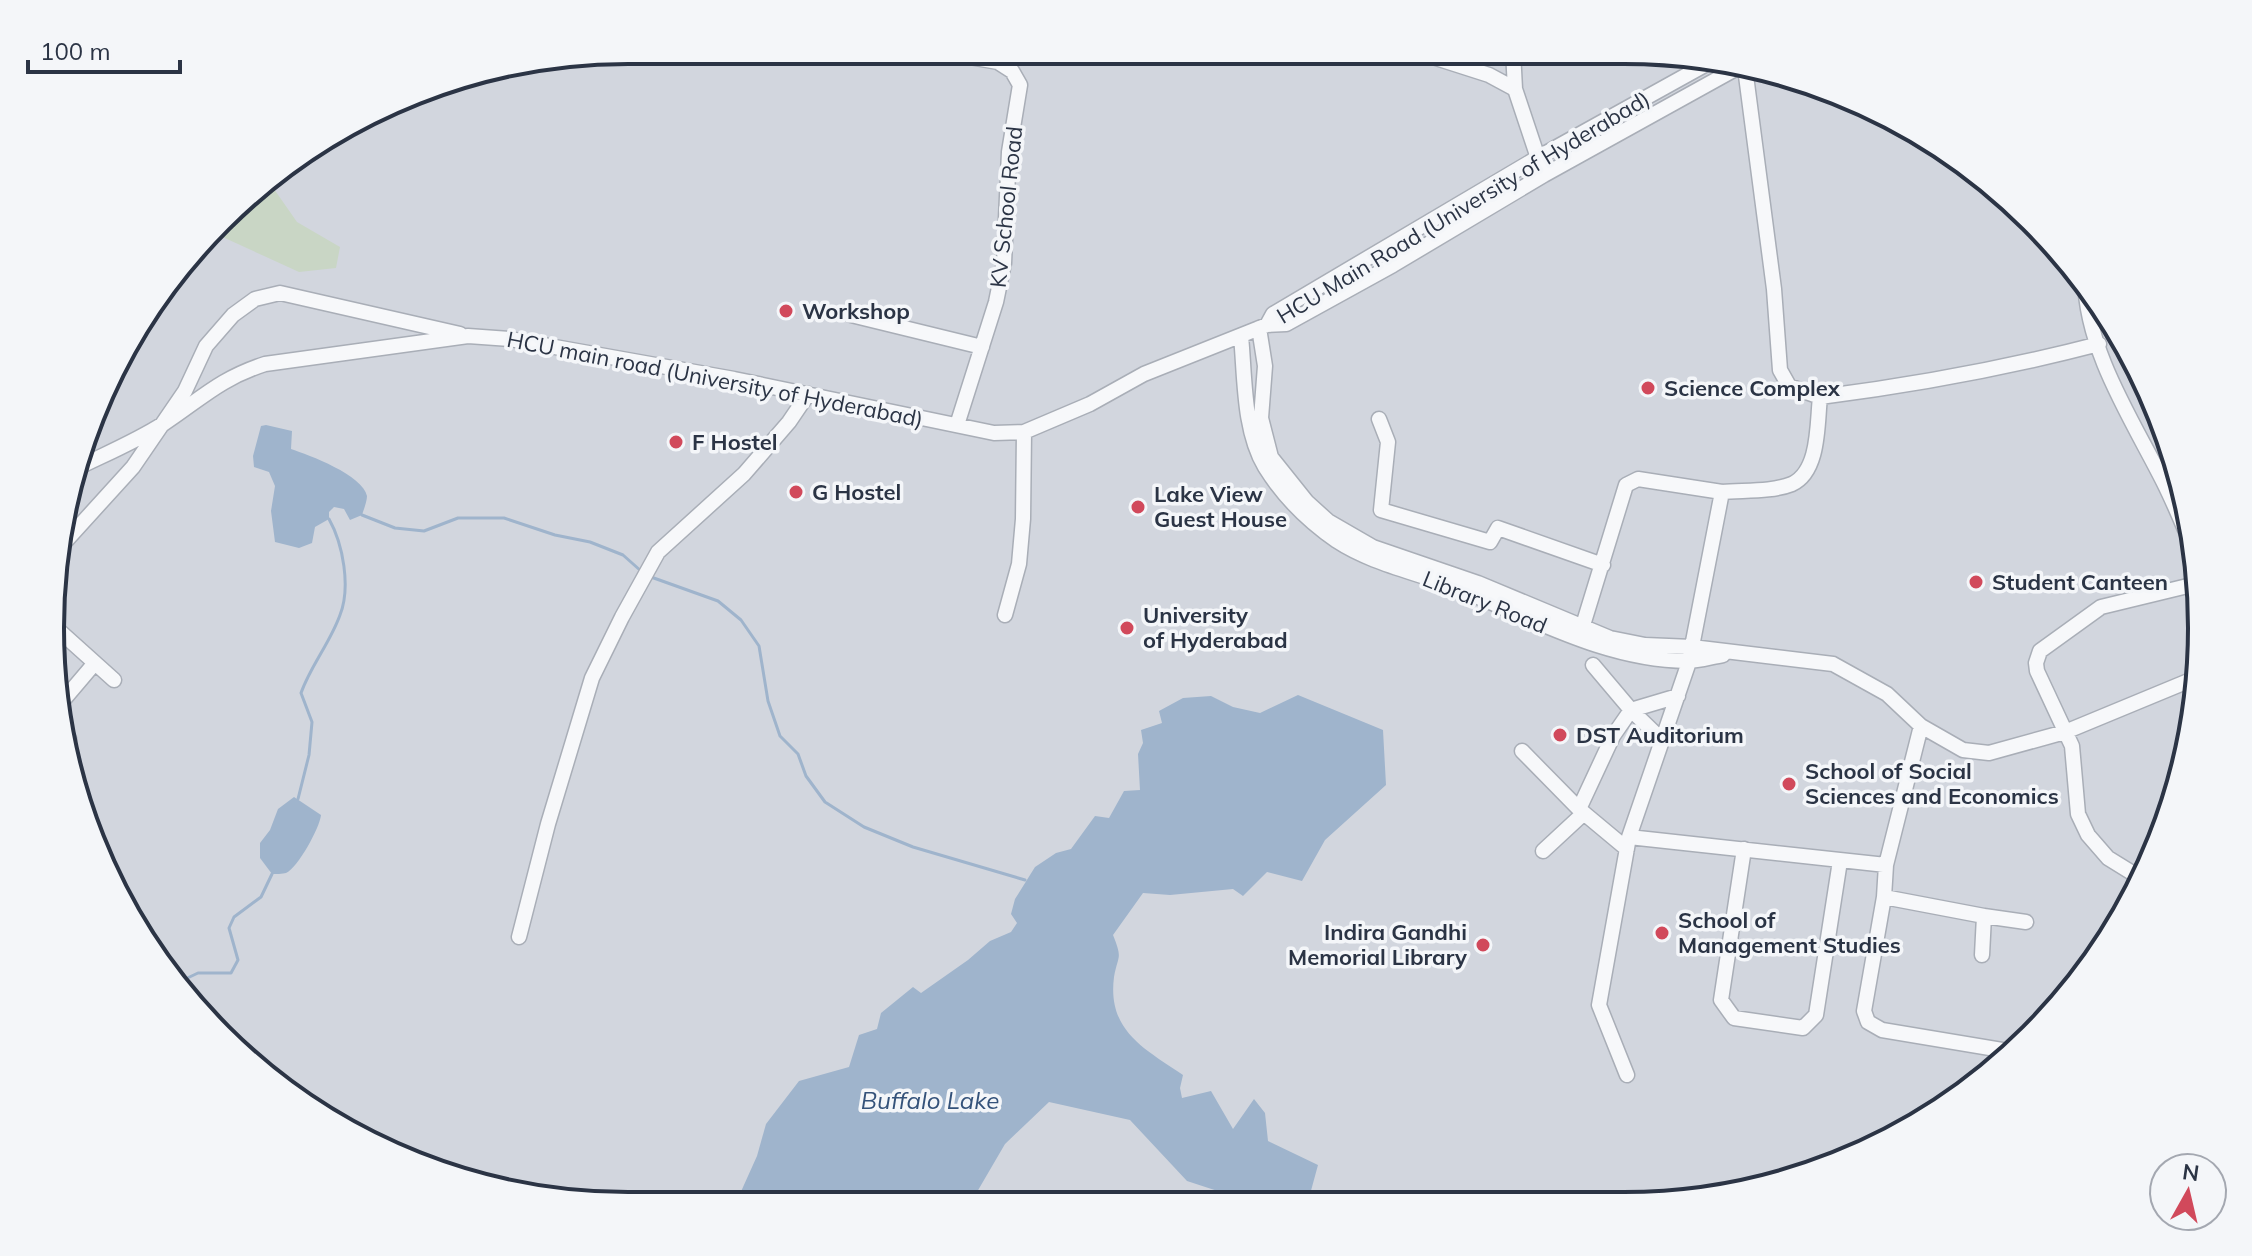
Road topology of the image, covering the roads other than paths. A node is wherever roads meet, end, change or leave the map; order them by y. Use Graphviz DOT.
graph roads {
  1 [pos="1001,64"];
  2 [pos="1466,64"];
  3 [pos="1514,64"];
  4 [pos="1698,69"];
  5 [pos="1729,74"];
  6 [pos="1743,77"];
  7 [pos="1515,89"];
  8 [pos="1537,158"];
  9 [pos="1544,175"];
  10 [pos="2089,309"];
  11 [pos="851,315"];
  12 [pos="1263,326"];
  13 [pos="468,336"];
  14 [pos="1241,336"];
  15 [pos="2099,344"];
  16 [pos="982,347"];
  17 [pos="808,394"];
  18 [pos="1820,397"];
  19 [pos="1379,419"];
  20 [pos="162,424"];
  21 [pos="957,425"];
  22 [pos="1024,432"];
  23 [pos="89,462"];
  24 [pos="1722,492"];
  25 [pos="2175,508"];
  26 [pos="72,534"];
  27 [pos="1603,565"];
  28 [pos="2186,586"];
  29 [pos="1005,615"];
  30 [pos="1581,634"];
  31 [pos="64,636"];
  32 [pos="1691,654"];
  33 [pos="94,664"];
  34 [pos="1593,665"];
  35 [pos="114,680"];
  36 [pos="2185,682"];
  37 [pos="68,694"];
  38 [pos="1678,696"];
  39 [pos="1631,710"];
  40 [pos="1921,726"];
  41 [pos="2065,732"];
  42 [pos="1661,739"];
  43 [pos="1522,751"];
  44 [pos="1582,811"];
  45 [pos="1628,843"];
  46 [pos="1744,849"];
  47 [pos="1543,851"];
  48 [pos="1840,861"];
  49 [pos="1886,865"];
  50 [pos="2132,873"];
  51 [pos="1884,897"];
  52 [pos="1989,922"];
  53 [pos="2026,922"];
  54 [pos="519,937"];
  55 [pos="1982,955"];
  56 [pos="1999,1049"];
  57 [pos="1627,1075"];
  1 -- 16 [label="street, KV School Road"];
  2 -- 7 [label="street"];
  3 -- 7 [label="street"];
  4 -- 8 [label="street, HCU Main Road (University of Hyderabad)"];
  5 -- 9 [label="street, HCU Main Road (University of Hyderabad)"];
  6 -- 18 [label="street"];
  7 -- 8 [label="street"];
  8 -- 9 [label="street"];
  8 -- 12 [label="street, HCU Main Road (University of Hyderabad)"];
  9 -- 12 [label="street, HCU Main Road (University of Hyderabad)"];
  10 -- 15 [label="street"];
  11 -- 16 [label="street"];
  12 -- 14 [label="street, HCU main road (University of Hyderabad)"];
  12 -- 30 [label="street"];
  13 -- 17 [label="street, HCU main road (University of Hyderabad)"];
  13 -- 20 [label="street, HCU main road (University of Hyderabad)"];
  13 -- 20 [label="street"];
  14 -- 22 [label="street, HCU main road (University of Hyderabad)"];
  14 -- 30 [label="street, Library Road"];
  15 -- 18 [label="street"];
  15 -- 25 [label="street"];
  16 -- 21 [label="street, KV School Road"];
  17 -- 21 [label="street, HCU main road (University of Hyderabad)"];
  17 -- 54 [label="street"];
  18 -- 24 [label="street"];
  19 -- 27 [label="street"];
  20 -- 23 [label="street, HCU main road (University of Hyderabad)"];
  20 -- 26 [label="street"];
  21 -- 22 [label="street, HCU main road (University of Hyderabad)"];
  22 -- 29 [label="street"];
  24 -- 27 [label="street"];
  24 -- 32 [label="street"];
  27 -- 30 [label="street"];
  28 -- 41 [label="street"];
  30 -- 32 [label="street, Library Road"];
  31 -- 33 [label="street"];
  32 -- 38 [label="street"];
  32 -- 40 [label="street"];
  33 -- 35 [label="street"];
  33 -- 37 [label="street"];
  34 -- 39 [label="street"];
  36 -- 41 [label="street"];
  38 -- 39 [label="street"];
  38 -- 42 [label="street"];
  39 -- 42 [label="street"];
  39 -- 44 [label="street"];
  40 -- 41 [label="street"];
  40 -- 49 [label="street"];
  41 -- 50 [label="street"];
  42 -- 45 [label="street"];
  43 -- 44 [label="street"];
  44 -- 45 [label="street"];
  44 -- 47 [label="street"];
  45 -- 46 [label="street"];
  45 -- 57 [label="street"];
  46 -- 48 [label="street"];
  46 -- 48 [label="street"];
  48 -- 49 [label="street"];
  49 -- 51 [label="street"];
  51 -- 52 [label="street"];
  51 -- 56 [label="street"];
  52 -- 53 [label="street"];
  52 -- 55 [label="street"];
}
